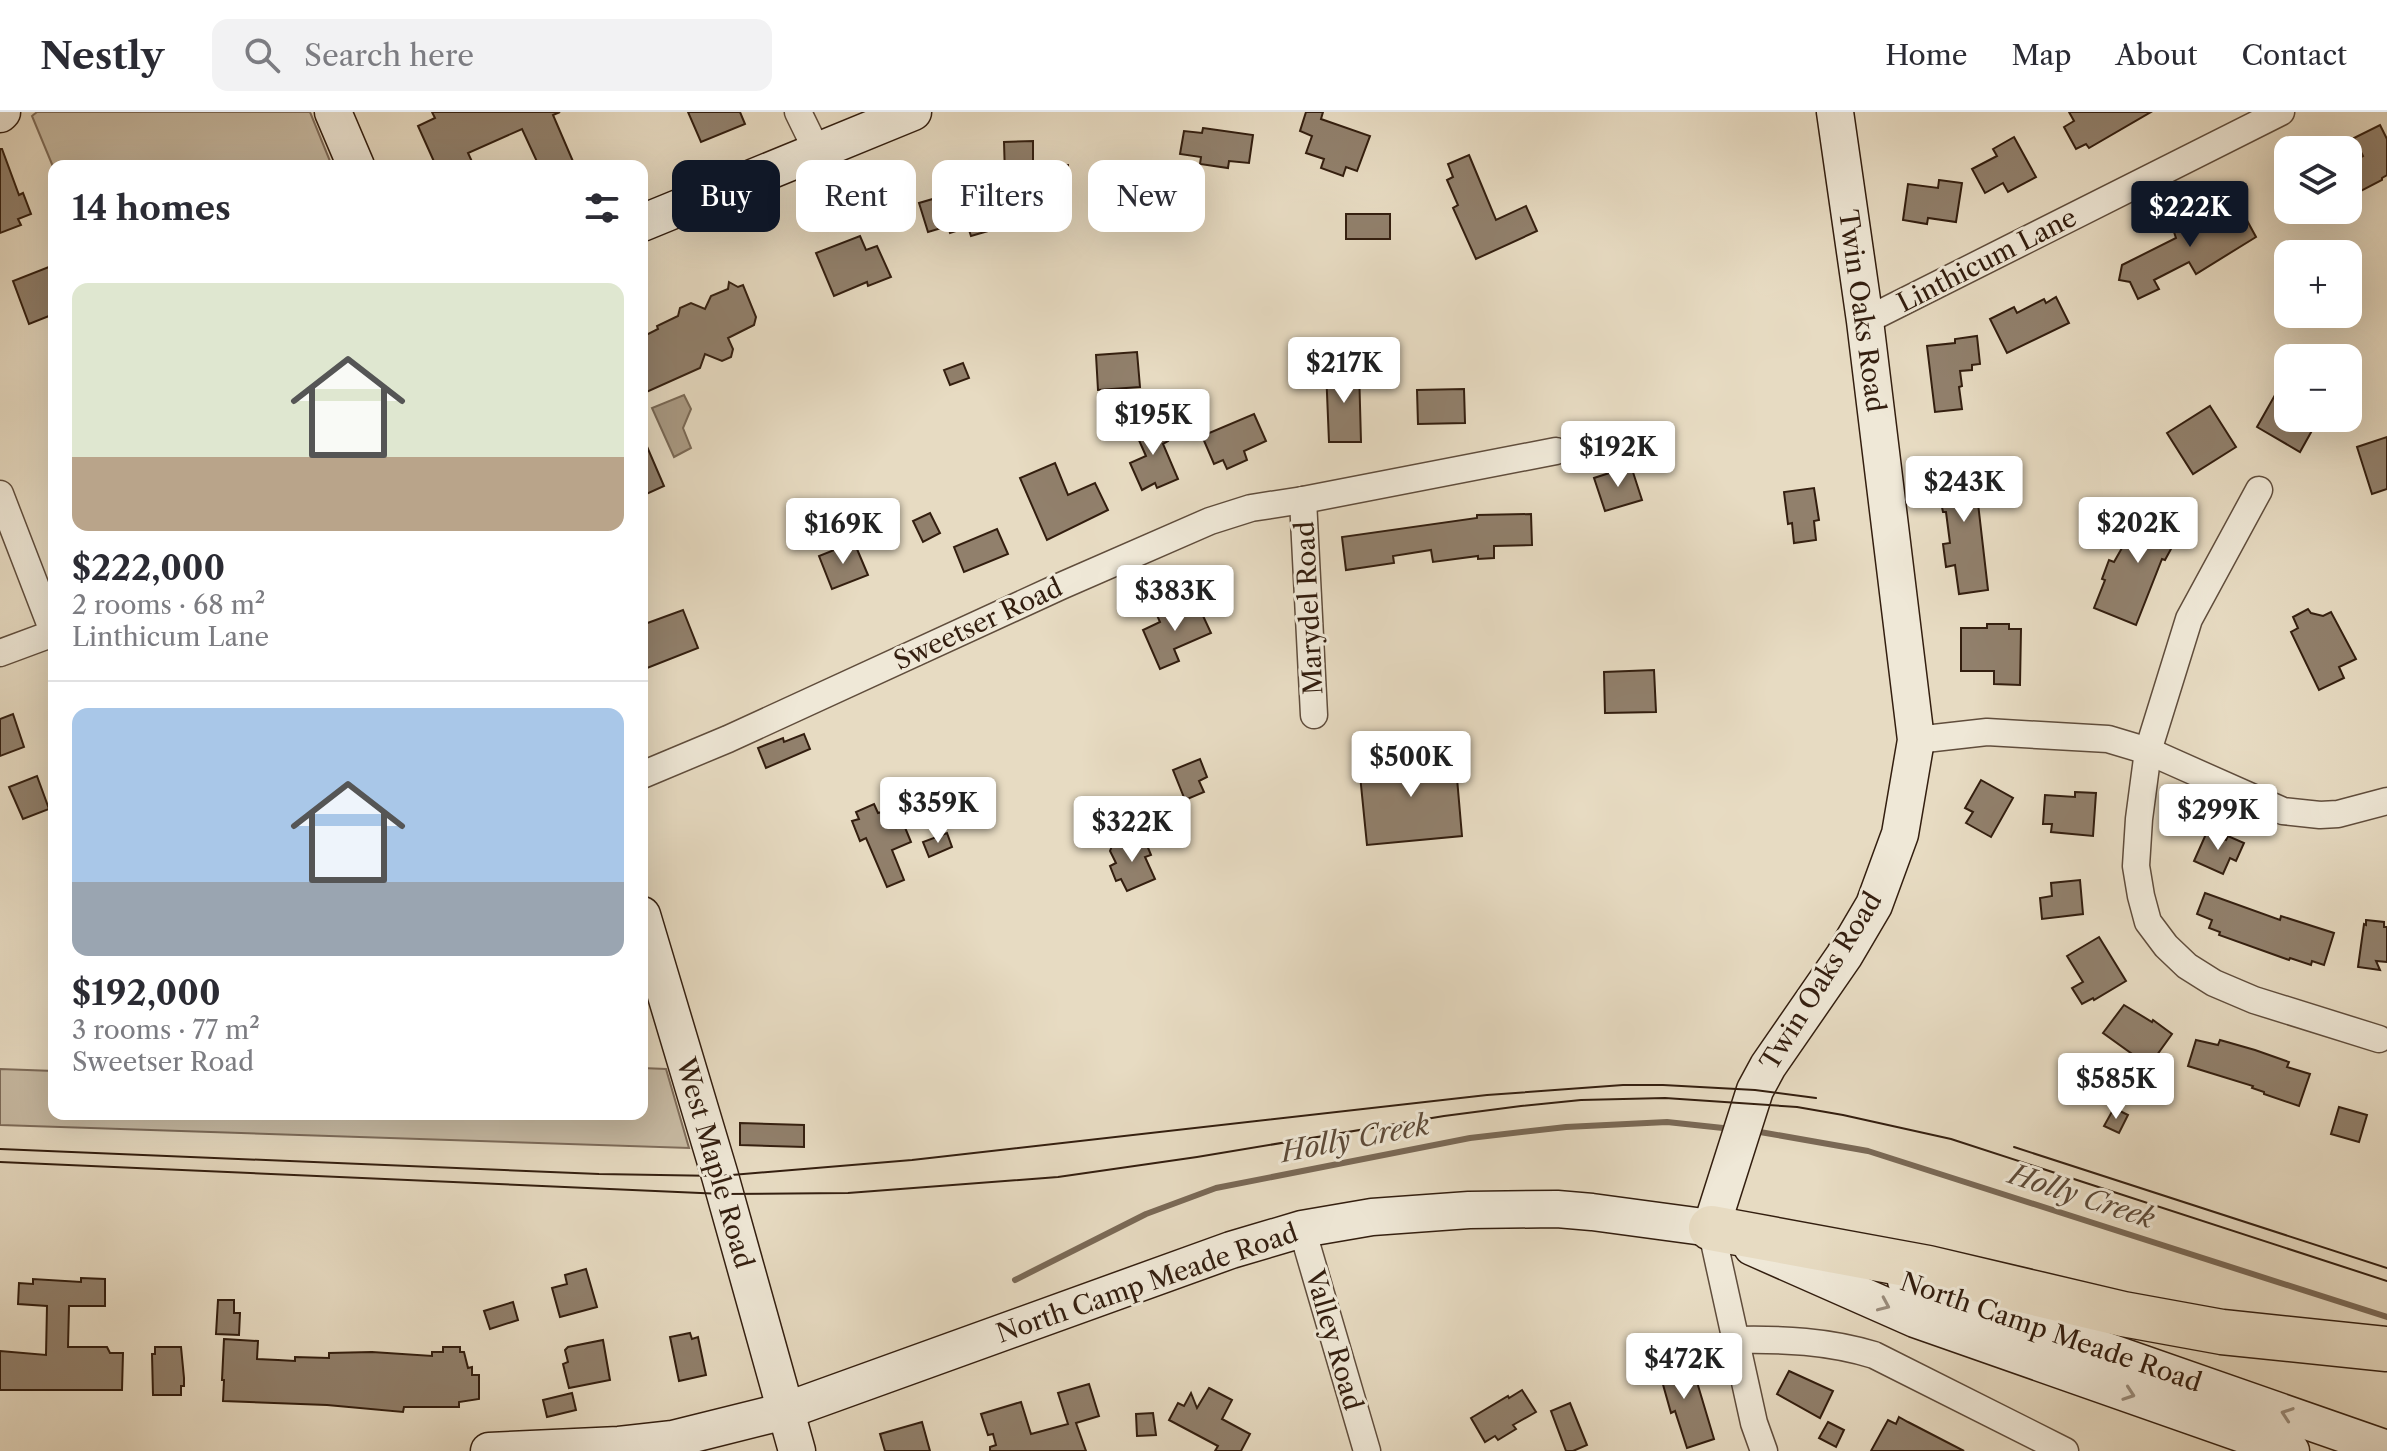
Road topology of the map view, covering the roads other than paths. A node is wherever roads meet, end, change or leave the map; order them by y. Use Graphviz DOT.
graph roads {
  1 [pos="333,112"];
  2 [pos="798,112"];
  3 [pos="913,112"];
  4 [pos="1835,112"];
  5 [pos="2281,112"];
  6 [pos="817,151"];
  7 [pos="353,160"];
  8 [pos="648,221"];
  9 [pos="1865,321"];
  10 [pos="1556,451"];
  11 [pos="2259,490"];
  12 [pos="0,494"];
  13 [pos="1303,500"];
  14 [pos="48,618"];
  15 [pos="48,636"];
  16 [pos="0,653"];
  17 [pos="1314,715"];
  18 [pos="1916,740"];
  19 [pos="2148,751"];
  20 [pos="648,772"];
  21 [pos="2387,801"];
  22 [pos="648,935"];
  23 [pos="2379,1039"];
  24 [pos="1711,1228"];
  25 [pos="1302,1229"];
  26 [pos="1735,1340"];
  27 [pos="2387,1349"];
  28 [pos="785,1411"];
  29 [pos="2387,1449"];
  30 [pos="489,1451"];
  31 [pos="797,1451"];
  32 [pos="1367,1451"];
  33 [pos="1764,1451"];
  34 [pos="2065,1451"];
  35 [pos="2291,1451"];
  1 -- 7 [label="main road"];
  2 -- 6 [label="street"];
  3 -- 6 [label="main road"];
  4 -- 9 [label="main road, Twin Oaks Road"];
  5 -- 9 [label="street, Linthicum Lane"];
  6 -- 8 [label="main road"];
  9 -- 18 [label="main road, Twin Oaks Road"];
  10 -- 13 [label="street, Sweetser Road"];
  11 -- 19 [label="street"];
  12 -- 14 [label="street"];
  13 -- 17 [label="street, Marydel Road"];
  13 -- 20 [label="street, Sweetser Road"];
  15 -- 16 [label="street"];
  18 -- 19 [label="street"];
  18 -- 24 [label="main road, Twin Oaks Road"];
  19 -- 21 [label="street"];
  19 -- 23 [label="street"];
  22 -- 28 [label="main road, West Maple Road"];
  24 -- 25 [label="main road, North Camp Meade Road"];
  24 -- 26 [label="street"];
  24 -- 27 [label="highway"];
  29 -- 24 [label="main road, North Camp Meade Road, one-way"];
  24 -- 35 [label="main road, North Camp Meade Road, one-way"];
  25 -- 28 [label="main road, North Camp Meade Road"];
  25 -- 32 [label="street, Valley Road"];
  26 -- 33 [label="street"];
  26 -- 34 [label="street"];
  28 -- 30 [label="main road, North Camp Meade Road"];
  28 -- 31 [label="main road, West Maple Road"];
}
